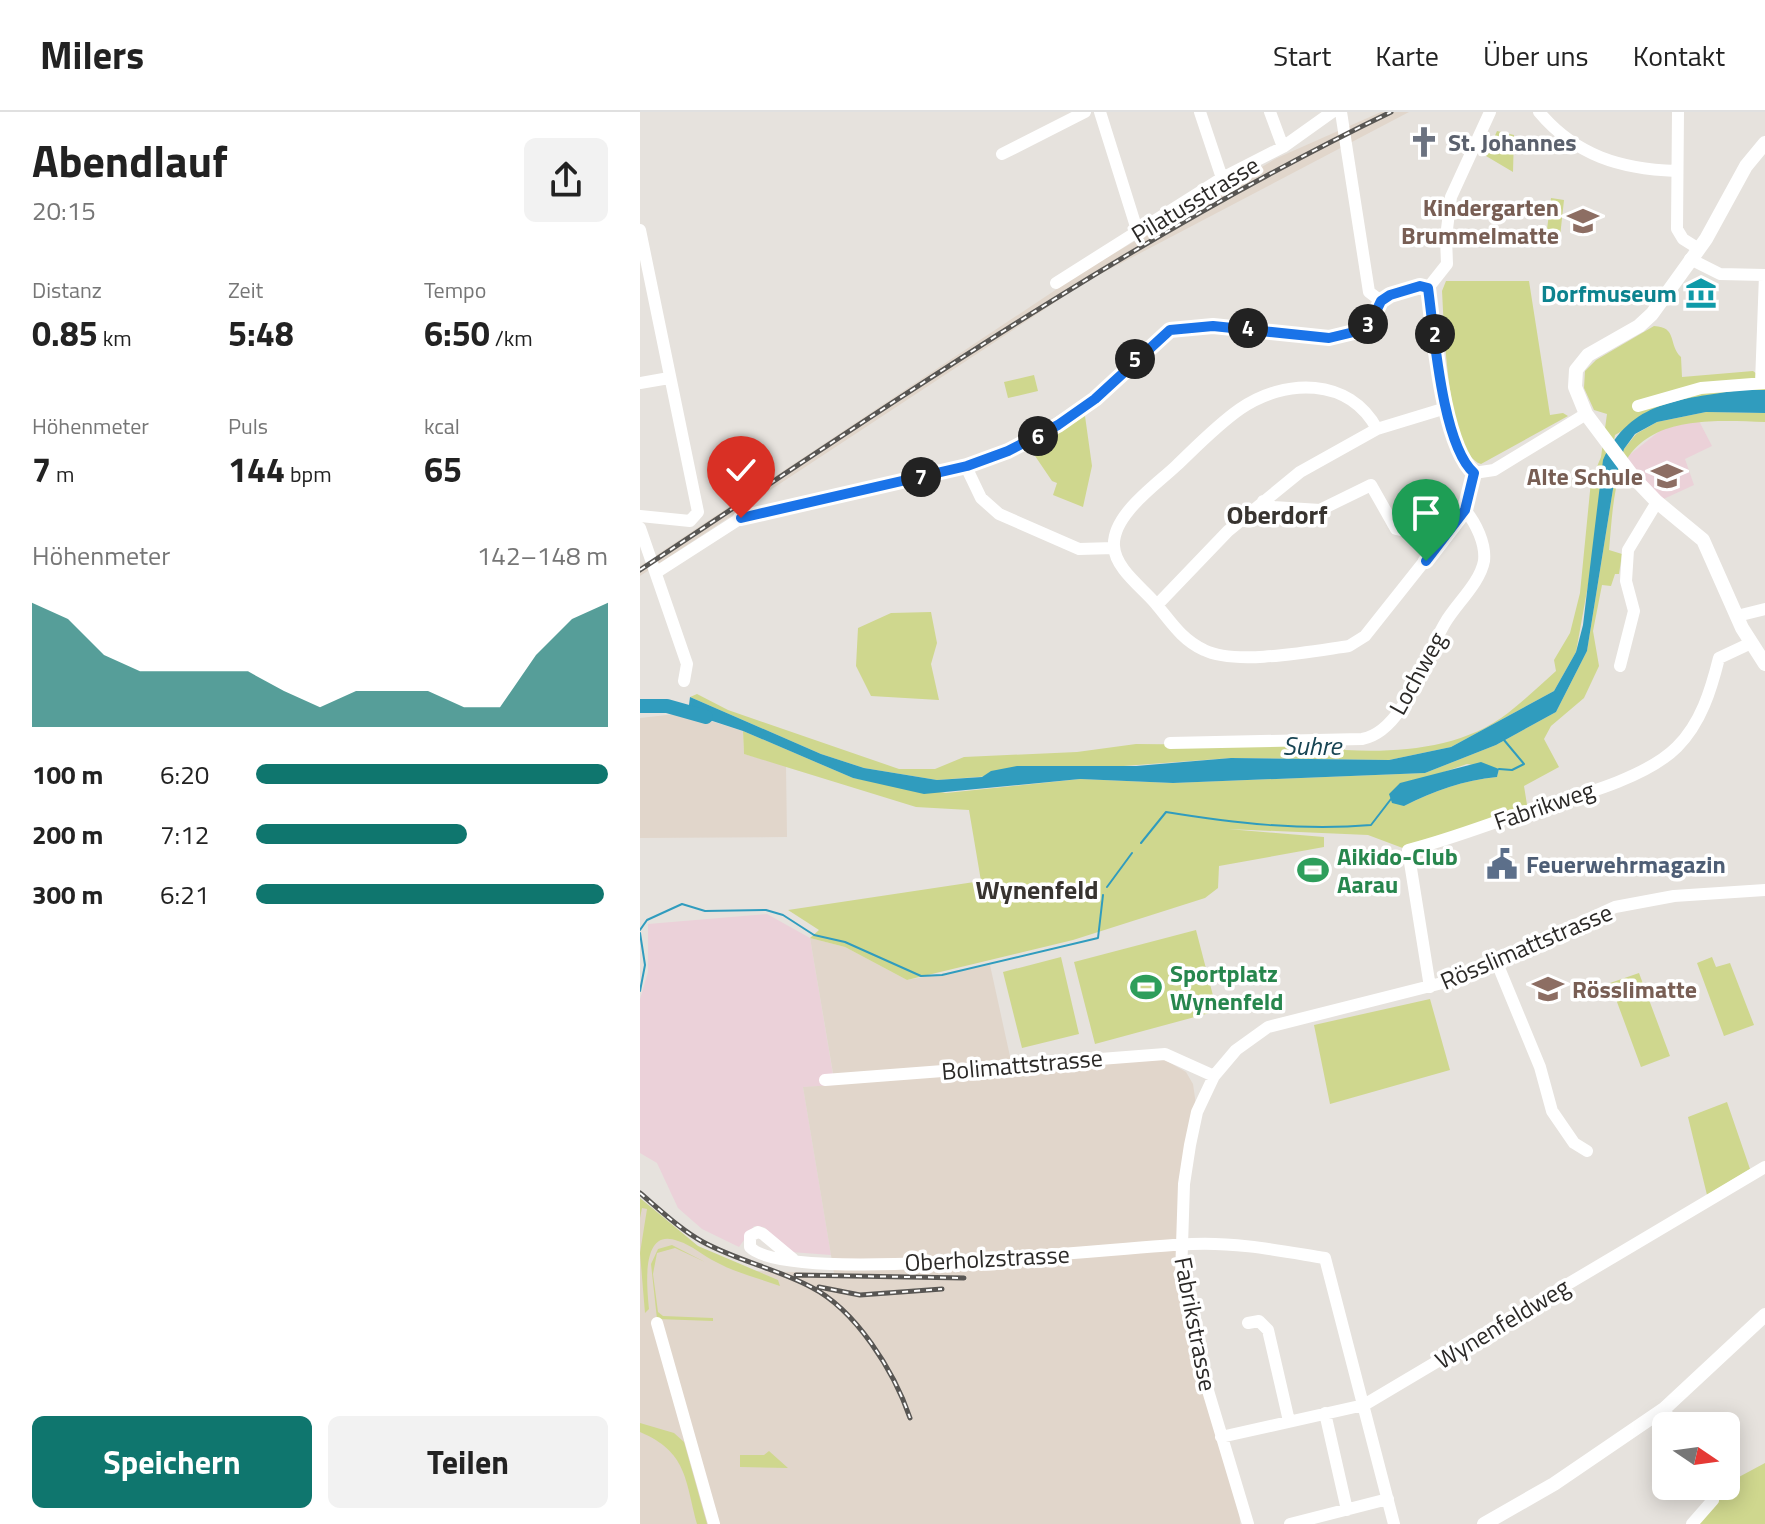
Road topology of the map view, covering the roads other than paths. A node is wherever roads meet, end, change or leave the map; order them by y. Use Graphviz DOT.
graph roads {
  1 [pos="1085,112"];
  2 [pos="1100,112"];
  3 [pos="1200,112"];
  4 [pos="1270,112"];
  5 [pos="1490,112"];
  6 [pos="1539,112"];
  7 [pos="1678,112"];
  8 [pos="1338,115"];
  9 [pos="1765,143"];
  10 [pos="1283,147"];
  11 [pos="1002,154"];
  12 [pos="1676,171"];
  13 [pos="1222,178"];
  14 [pos="640,230"];
  15 [pos="1138,233"];
  16 [pos="642,250"];
  17 [pos="1694,254"];
  18 [pos="1765,275"];
  19 [pos="1056,283"];
  20 [pos="1428,288"];
  21 [pos="1381,301"];
  22 [pos="669,378"];
  23 [pos="640,383"];
  24 [pos="1763,383"];
  25 [pos="1638,406"];
  26 [pos="1446,408"];
  27 [pos="1586,414"];
  28 [pos="1377,429"];
  29 [pos="969,473"];
  30 [pos="1474,473"];
  31 [pos="1263,501"];
  32 [pos="1657,502"];
  33 [pos="1465,510"];
  34 [pos="640,516"];
  35 [pos="640,528"];
  36 [pos="1443,539"];
  37 [pos="1114,548"];
  38 [pos="657,572"];
  39 [pos="1157,605"];
  40 [pos="1765,609"];
  41 [pos="1737,616"];
  42 [pos="1751,643"];
  43 [pos="1765,664"];
  44 [pos="1620,666"];
  45 [pos="684,681"];
  46 [pos="1170,743"];
  47 [pos="1765,890"];
  48 [pos="1497,963"];
  49 [pos="1430,987"];
  50 [pos="1214,1076"];
  51 [pos="825,1080"];
  52 [pos="1587,1151"];
  53 [pos="1765,1167"];
  54 [pos="1180,1245"];
  55 [pos="793,1259"];
  56 [pos="1765,1315"];
  57 [pos="657,1323"];
  58 [pos="1248,1323"];
  59 [pos="1364,1405"];
  60 [pos="1664,1409"];
  61 [pos="1666,1412"];
  62 [pos="1325,1413"];
  63 [pos="1289,1421"];
  64 [pos="1221,1437"];
  65 [pos="1388,1499"];
  66 [pos="1713,1500"];
  67 [pos="1347,1510"];
  68 [pos="714,1524"];
  69 [pos="1248,1524"];
  70 [pos="1290,1524"];
  71 [pos="1394,1524"];
  72 [pos="1484,1524"];
  73 [pos="1692,1524"];
  1 -- 11 [label="street"];
  2 -- 15 [label="street"];
  3 -- 13 [label="street"];
  4 -- 10 [label="street"];
  5 -- 20 [label="street"];
  6 -- 12 [label="street"];
  7 -- 12 [label="street"];
  8 -- 10 [label="street, Pilatusstrasse"];
  8 -- 21 [label="street"];
  9 -- 17 [label="main road"];
  10 -- 13 [label="street, Pilatusstrasse"];
  12 -- 17 [label="street"];
  13 -- 15 [label="street, Pilatusstrasse"];
  14 -- 16 [label="street"];
  15 -- 19 [label="street, Pilatusstrasse"];
  16 -- 22 [label="street"];
  17 -- 18 [label="street"];
  17 -- 27 [label="main road"];
  18 -- 24 [label="street"];
  20 -- 21 [label="street"];
  20 -- 26 [label="street"];
  21 -- 38 [label="street"];
  22 -- 23 [label="street"];
  22 -- 34 [label="street"];
  24 -- 25 [label="street"];
  26 -- 28 [label="street"];
  26 -- 30 [label="street"];
  27 -- 30 [label="street"];
  27 -- 32 [label="main road"];
  28 -- 31 [label="street"];
  28 -- 37 [label="street"];
  29 -- 37 [label="street"];
  30 -- 33 [label="street"];
  31 -- 36 [label="street"];
  31 -- 39 [label="street"];
  32 -- 41 [label="main road"];
  32 -- 44 [label="street"];
  33 -- 36 [label="street"];
  33 -- 46 [label="street, Lochweg"];
  35 -- 38 [label="street"];
  36 -- 39 [label="street"];
  37 -- 39 [label="street"];
  38 -- 45 [label="street"];
  40 -- 41 [label="street"];
  41 -- 42 [label="main road"];
  42 -- 43 [label="main road"];
  42 -- 49 [label="street, Fabrikweg"];
  47 -- 48 [label="street, Rösslimattstrasse"];
  48 -- 49 [label="street, Rösslimattstrasse"];
  48 -- 52 [label="street"];
  49 -- 50 [label="street, Fabrikstrasse"];
  50 -- 51 [label="street, Bolimattstrasse"];
  50 -- 54 [label="street, Fabrikstrasse"];
  53 -- 59 [label="street, Wynenfeldweg"];
  54 -- 55 [label="street, Oberholzstrasse"];
  54 -- 59 [label="street, Oberholzstrasse"];
  54 -- 64 [label="street, Fabrikstrasse"];
  56 -- 60 [label="main road"];
  57 -- 68 [label="street"];
  58 -- 63 [label="street"];
  59 -- 62 [label="street, Wynenfeldweg"];
  59 -- 65 [label="street"];
  60 -- 61 [label="street"];
  60 -- 72 [label="main road"];
  62 -- 63 [label="street, Wynenfeldweg"];
  62 -- 67 [label="street"];
  63 -- 64 [label="street, Wynenfeldweg"];
  64 -- 69 [label="street, Fabrikstrasse"];
  65 -- 67 [label="street"];
  65 -- 71 [label="street"];
  66 -- 73 [label="street"];
  67 -- 70 [label="street"];
}
